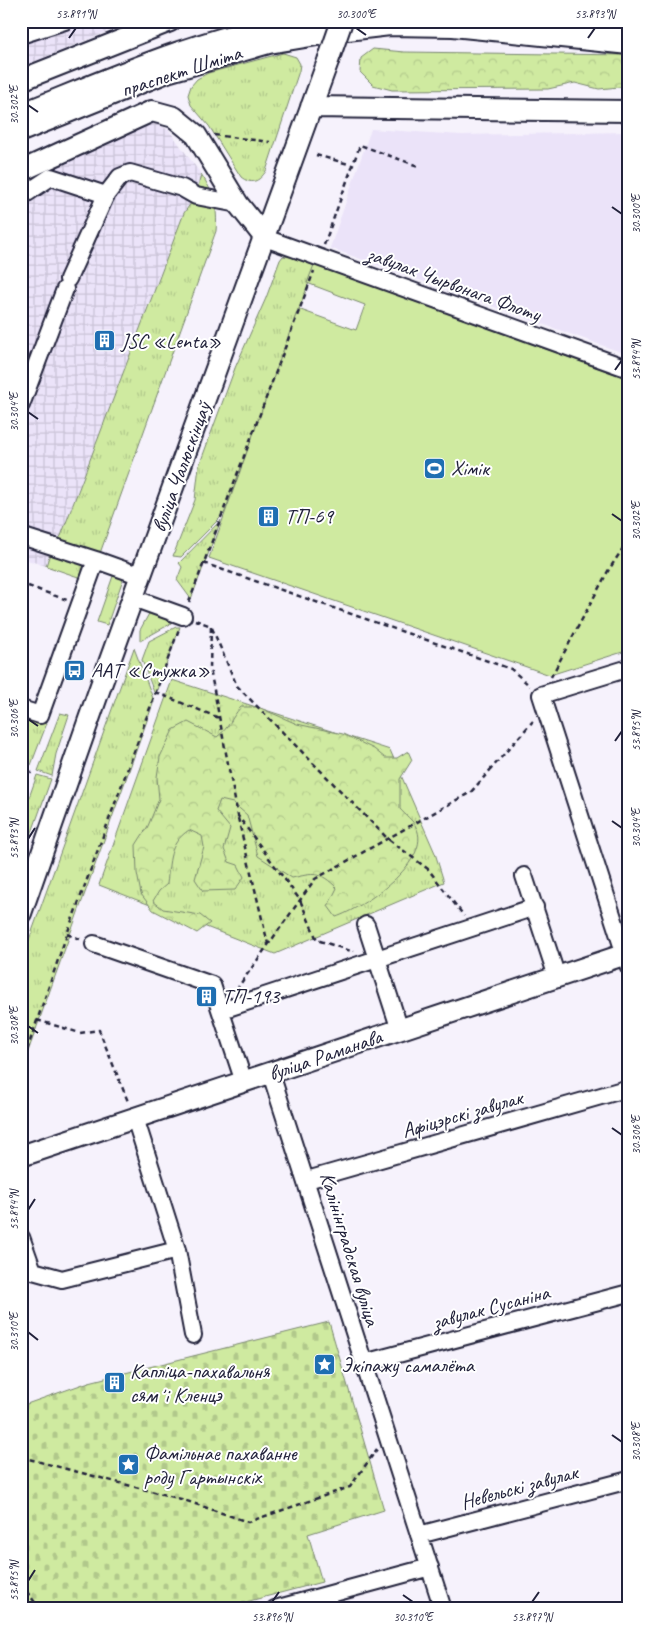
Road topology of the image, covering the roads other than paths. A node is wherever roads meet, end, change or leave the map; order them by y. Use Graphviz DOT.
graph roads {
  1 [pos="65,21"];
  2 [pos="170,21"];
  3 [pos="297,21"];
  4 [pos="571,21"];
  5 [pos="344,25"];
  6 [pos="629,28"];
  7 [pos="21,35"];
  8 [pos="629,44"];
  9 [pos="21,80"];
  10 [pos="311,107"];
  11 [pos="629,111"];
  12 [pos="21,114"];
  13 [pos="21,130"];
  14 [pos="21,172"];
  15 [pos="106,196"];
  16 [pos="21,197"];
  17 [pos="238,204"];
  18 [pos="265,238"];
  19 [pos="629,369"];
  20 [pos="22,397"];
  21 [pos="21,536"];
  22 [pos="96,560"];
  23 [pos="142,576"];
  24 [pos="133,598"];
  25 [pos="183,616"];
  26 [pos="629,668"];
  27 [pos="21,709"];
  28 [pos="524,876"];
  29 [pos="534,907"];
  30 [pos="21,914"];
  31 [pos="366,925"];
  32 [pos="94,944"];
  33 [pos="628,958"];
  34 [pos="377,959"];
  35 [pos="557,977"];
  36 [pos="222,1010"];
  37 [pos="400,1030"];
  38 [pos="271,1074"];
  39 [pos="244,1082"];
  40 [pos="629,1088"];
  41 [pos="135,1118"];
  42 [pos="21,1156"];
  43 [pos="307,1180"];
  44 [pos="21,1237"];
  45 [pos="177,1250"];
  46 [pos="629,1293"];
  47 [pos="193,1334"];
  48 [pos="364,1363"];
  49 [pos="629,1480"];
  50 [pos="419,1535"];
  51 [pos="430,1567"];
  52 [pos="275,1609"];
  53 [pos="443,1609"];
  1 -- 7 [label="street"];
  2 -- 9 [label="main road"];
  3 -- 12 [label="main road, праспект Шміта"];
  4 -- 6 [label="main road"];
  5 -- 8 [label="main road, праспект Шміта"];
  5 -- 10 [label="main road, вуліца Чалюскінцаў, bridge"];
  5 -- 13 [label="main road, праспект Шміта"];
  10 -- 11 [label="main road"];
  10 -- 18 [label="main road, вуліца Чалюскінцаў"];
  14 -- 17 [label="main road"];
  15 -- 16 [label="street"];
  15 -- 17 [label="street"];
  15 -- 20 [label="street"];
  17 -- 18 [label="main road"];
  18 -- 19 [label="street, завулак Чырвонага Флоту"];
  18 -- 23 [label="main road, вуліца Чалюскінцаў"];
  21 -- 22 [label="street"];
  22 -- 23 [label="street"];
  22 -- 27 [label="street"];
  23 -- 24 [label="main road, вуліца Чалюскінцаў"];
  24 -- 25 [label="street"];
  24 -- 30 [label="main road, вуліца Чалюскінцаў"];
  26 -- 33 [label="street"];
  28 -- 29 [label="street"];
  29 -- 34 [label="street"];
  29 -- 35 [label="street"];
  31 -- 34 [label="street"];
  32 -- 36 [label="street"];
  33 -- 35 [label="main road, вуліца Раманава"];
  34 -- 36 [label="street"];
  34 -- 37 [label="street"];
  35 -- 37 [label="main road, вуліца Раманава"];
  36 -- 39 [label="street"];
  37 -- 38 [label="main road, вуліца Раманава"];
  38 -- 39 [label="main road, вуліца Раманава"];
  38 -- 43 [label="street, Калінінградская вуліца"];
  39 -- 41 [label="main road, вуліца Раманава"];
  40 -- 43 [label="street, Афіцэрскі завулак"];
  41 -- 42 [label="main road, вуліца Раманава"];
  41 -- 45 [label="street"];
  43 -- 48 [label="street, Калінінградская вуліца"];
  44 -- 45 [label="street"];
  45 -- 47 [label="street"];
  46 -- 48 [label="street, завулак Сусаніна"];
  48 -- 50 [label="street, Калінінградская вуліца"];
  49 -- 50 [label="street, Невельскі завулак"];
  50 -- 51 [label="street, Калінінградская вуліца"];
  51 -- 52 [label="street"];
  51 -- 53 [label="street, Калінінградская вуліца"];
}
